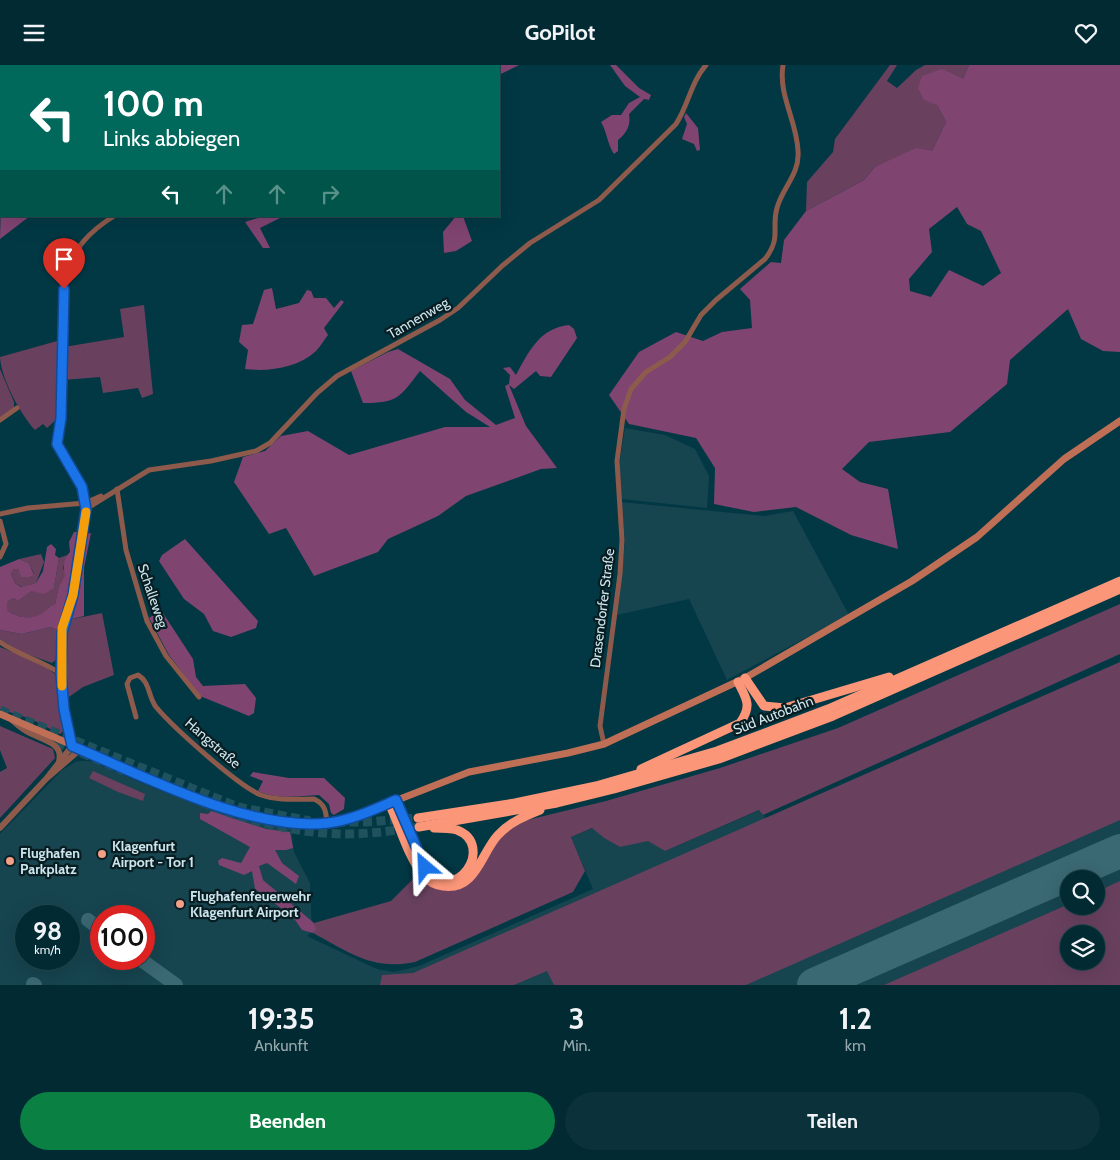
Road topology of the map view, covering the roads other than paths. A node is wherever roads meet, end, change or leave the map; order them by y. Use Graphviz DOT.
graph roads {
  1 [pos="706,65"];
  2 [pos="783,65"];
  3 [pos="113,217"];
  4 [pos="16,409"];
  5 [pos="0,420"];
  6 [pos="1120,421"];
  7 [pos="117,489"];
  8 [pos="86,506"];
  9 [pos="0,514"];
  10 [pos="0,521"];
  11 [pos="0,557"];
  12 [pos="1120,581"];
  13 [pos="1120,589"];
  14 [pos="0,642"];
  15 [pos="923,667"];
  16 [pos="61,674"];
  17 [pos="742,680"];
  18 [pos="199,697"];
  19 [pos="0,714"];
  20 [pos="136,717"];
  21 [pos="10,718"];
  22 [pos="604,744"];
  23 [pos="72,746"];
  24 [pos="59,762"];
  25 [pos="46,779"];
  26 [pos="622,779"];
  27 [pos="393,801"];
  28 [pos="557,803"];
  29 [pos="418,822"];
  30 [pos="327,823"];
  31 [pos="0,828"];
  1 -- 7 [label="street, Tannenweg"];
  2 -- 22 [label="street, Drasendorfer Straße"];
  3 -- 8 [label="street"];
  4 -- 5 [label="street"];
  6 -- 17 [label="main road"];
  7 -- 8 [label="street, Tannenweg"];
  7 -- 18 [label="street, Schalleweg"];
  8 -- 9 [label="street, Tannenweg"];
  8 -- 16 [label="street"];
  10 -- 11 [label="street"];
  12 -- 15 [label="highway, Süd Autobahn"];
  13 -- 28 [label="highway, Süd Autobahn"];
  14 -- 16 [label="street"];
  15 -- 17 [label="highway"];
  15 -- 26 [label="highway, Süd Autobahn"];
  16 -- 23 [label="street"];
  17 -- 22 [label="main road"];
  17 -- 26 [label="highway"];
  19 -- 21 [label="main road"];
  20 -- 30 [label="street, Hangstraße"];
  21 -- 23 [label="main road"];
  21 -- 24 [label="street"];
  22 -- 27 [label="main road"];
  23 -- 24 [label="street"];
  23 -- 25 [label="street"];
  23 -- 30 [label="main road"];
  24 -- 25 [label="street"];
  25 -- 31 [label="street"];
  26 -- 29 [label="highway, Süd Autobahn"];
  27 -- 28 [label="highway"];
  27 -- 29 [label="highway"];
  27 -- 30 [label="main road"];
  28 -- 29 [label="highway, Süd Autobahn"];
}
